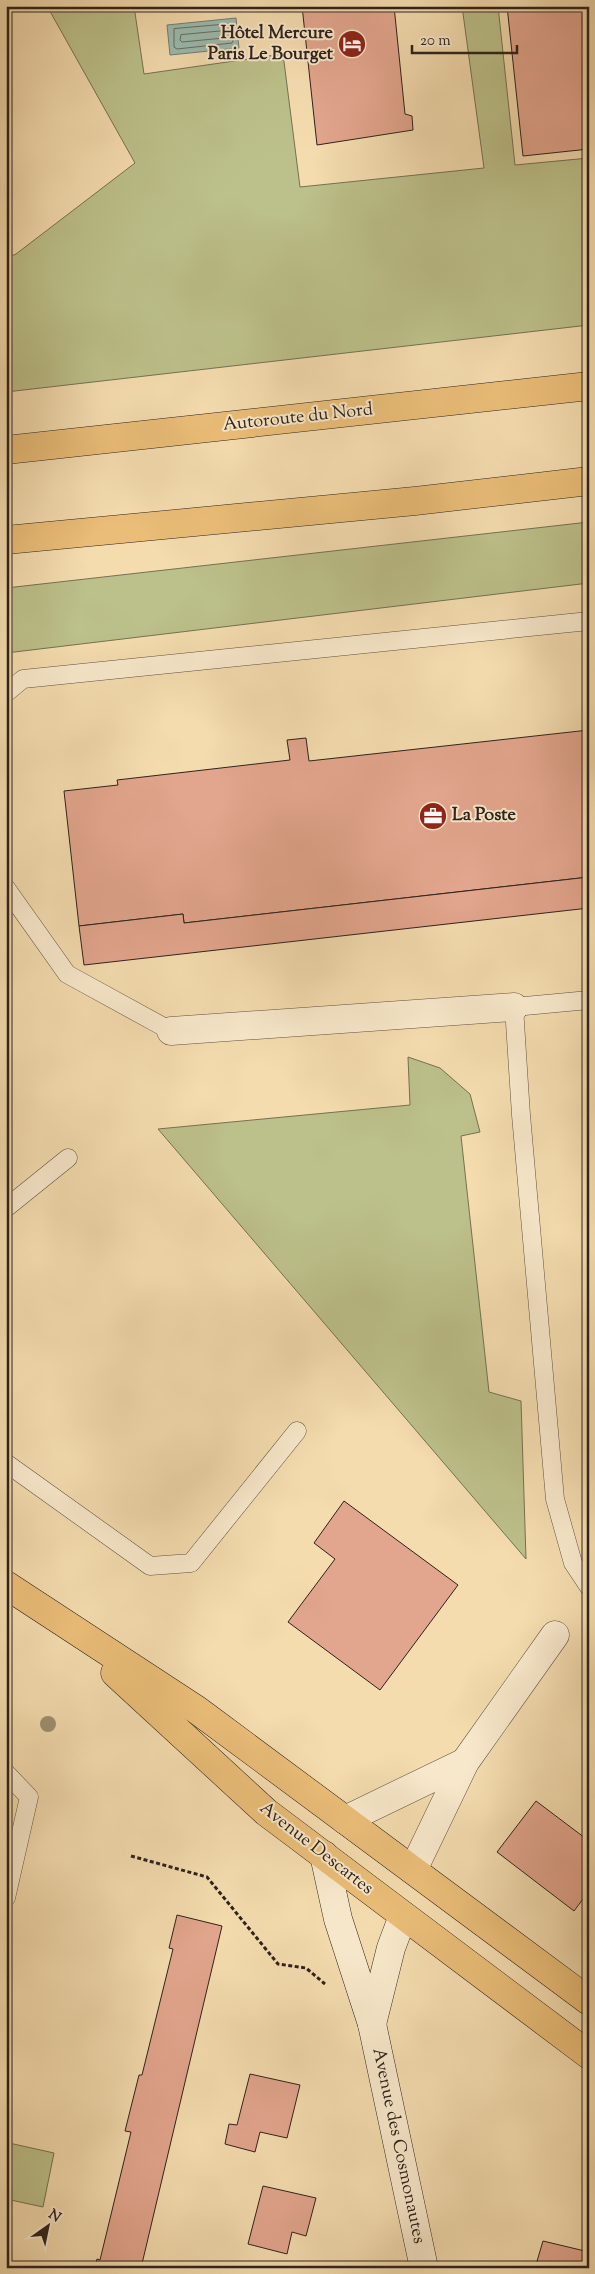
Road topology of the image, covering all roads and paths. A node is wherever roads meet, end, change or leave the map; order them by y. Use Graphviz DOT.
graph roads {
  1 [pos="589,386"];
  2 [pos="6,450"];
  3 [pos="589,481"];
  4 [pos="6,540"];
  5 [pos="589,621"];
  6 [pos="6,693"];
  7 [pos="6,888"];
  8 [pos="589,1000"];
  9 [pos="514,1007"];
  10 [pos="171,1031"];
  11 [pos="68,1158"];
  12 [pos="6,1208"];
  13 [pos="297,1431"];
  14 [pos="6,1463"];
  15 [pos="6,1585"];
  16 [pos="589,1587"];
  17 [pos="61,1622"];
  18 [pos="554,1635"];
  19 [pos="465,1762"];
  20 [pos="6,1773"];
  21 [pos="345,1820"];
  22 [pos="324,1855"];
  23 [pos="131,1856"];
  24 [pos="413,1870"];
  25 [pos="6,1898"];
  26 [pos="403,1916"];
  27 [pos="328,1987"];
  28 [pos="589,2001"];
  29 [pos="372,2024"];
  30 [pos="589,2055"];
  31 [pos="424,2268"];
  1 -- 2 [label="main road, Autoroute du Nord"];
  3 -- 4 [label="main road"];
  5 -- 6 [label="lane"];
  7 -- 10 [label="lane"];
  8 -- 9 [label="lane"];
  9 -- 10 [label="street"];
  9 -- 16 [label="lane"];
  11 -- 12 [label="lane"];
  13 -- 14 [label="lane"];
  15 -- 17 [label="main road, Avenue Descartes"];
  17 -- 21 [label="main road, Avenue Descartes"];
  17 -- 22 [label="main road, Avenue Descartes"];
  18 -- 19 [label="street"];
  19 -- 21 [label="street"];
  19 -- 24 [label="street"];
  20 -- 25 [label="lane"];
  21 -- 22 [label="main road"];
  21 -- 24 [label="main road, Avenue Descartes"];
  22 -- 26 [label="main road, Avenue Descartes"];
  22 -- 29 [label="street, Avenue des Cosmonautes"];
  23 -- 27 [label="path"];
  24 -- 26 [label="main road"];
  24 -- 28 [label="main road, Avenue Descartes"];
  26 -- 29 [label="street, Avenue des Cosmonautes"];
  26 -- 30 [label="main road, Avenue Descartes"];
  29 -- 31 [label="street, Avenue des Cosmonautes"];
}
